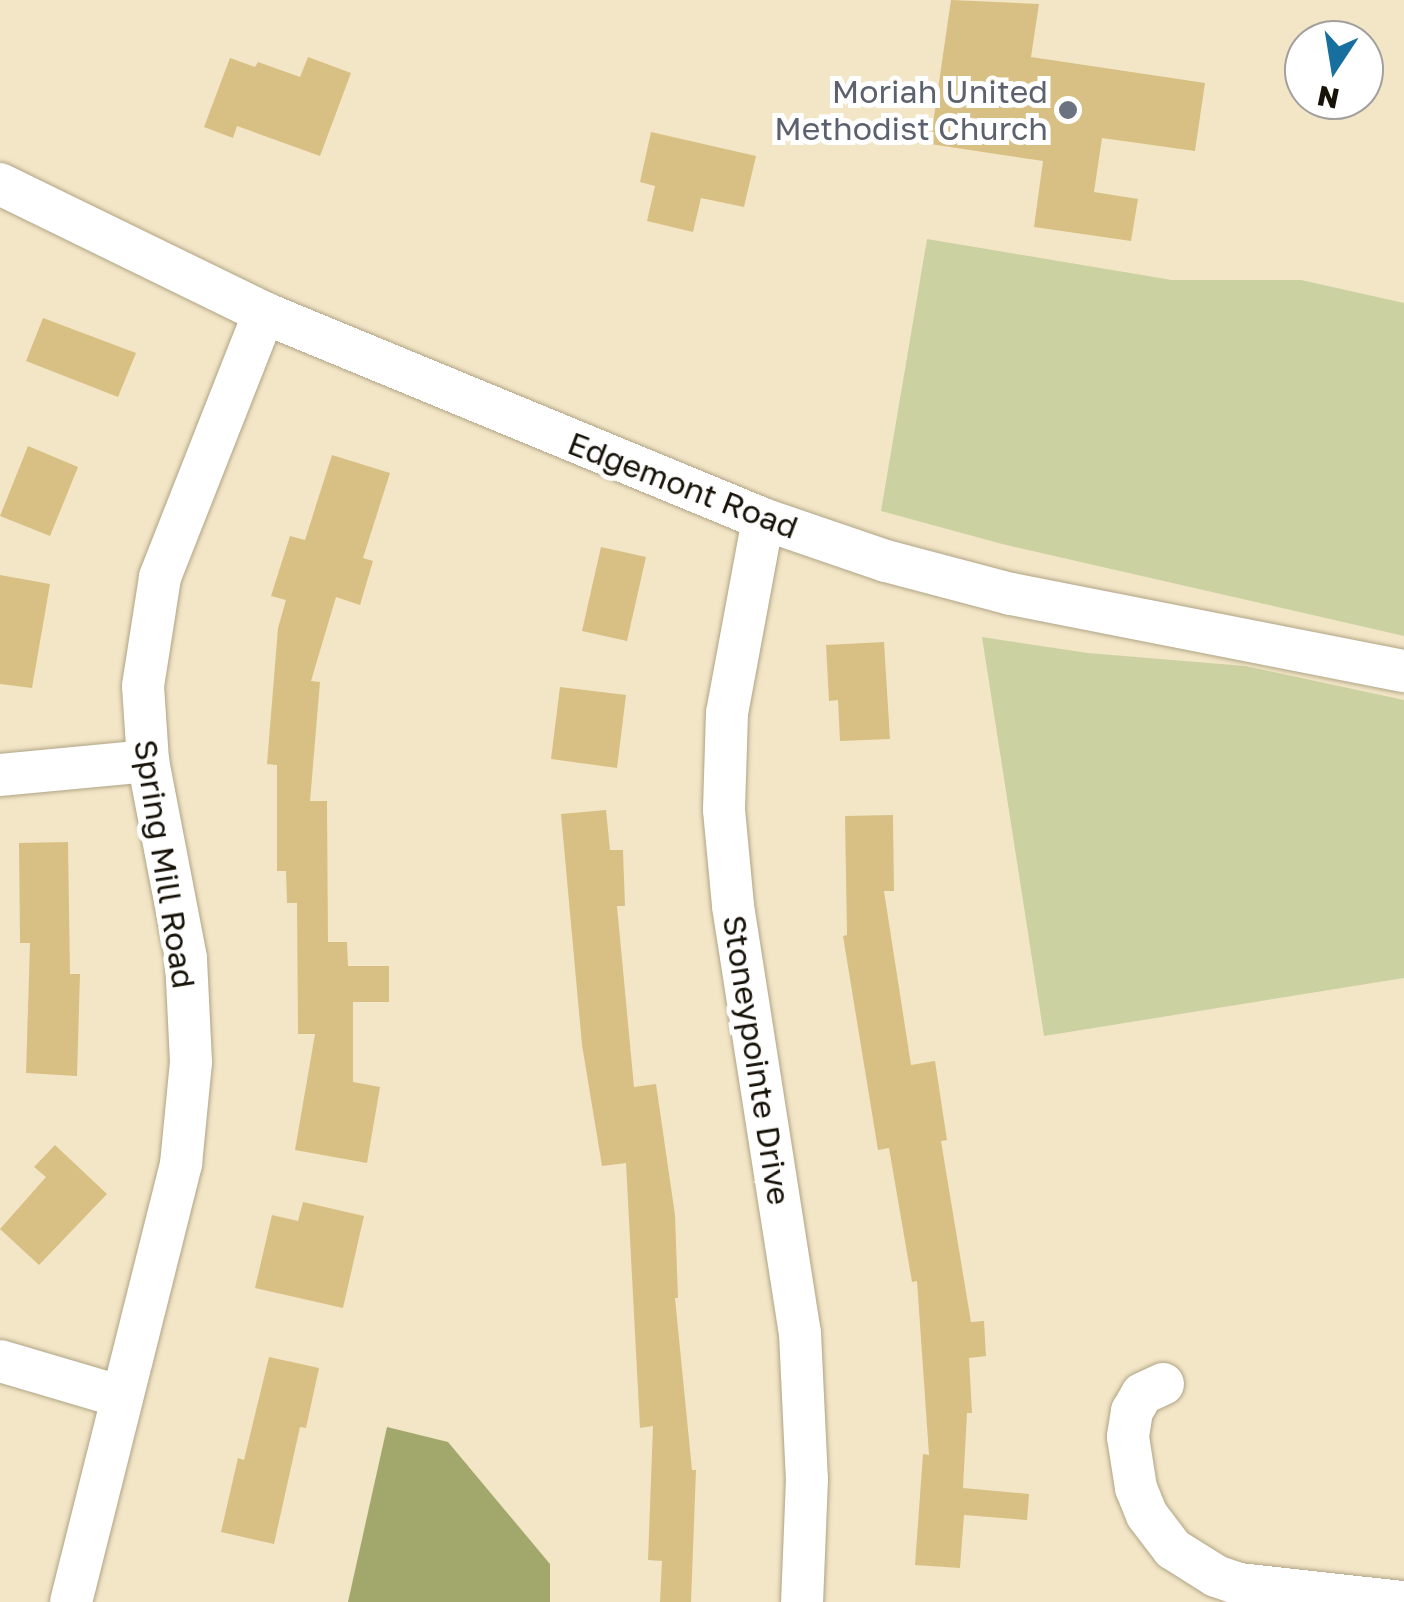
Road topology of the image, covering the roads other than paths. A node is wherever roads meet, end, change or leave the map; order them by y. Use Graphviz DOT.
graph roads {
  1 [pos="0,184"];
  2 [pos="264,312"];
  3 [pos="763,519"];
  4 [pos="1404,671"];
  5 [pos="148,761"];
  6 [pos="0,775"];
  7 [pos="0,1362"];
  8 [pos="1162,1384"];
  9 [pos="122,1398"];
  10 [pos="70,1602"];
  11 [pos="802,1602"];
  12 [pos="1403,1602"];
  1 -- 2 [label="street, Edgemont Road"];
  2 -- 3 [label="street, Edgemont Road"];
  2 -- 5 [label="street, Spring Mill Road"];
  3 -- 4 [label="street, Edgemont Road"];
  3 -- 11 [label="street, Stoneypointe Drive"];
  5 -- 6 [label="street"];
  5 -- 9 [label="street, Spring Mill Road"];
  7 -- 9 [label="street"];
  8 -- 12 [label="street"];
  9 -- 10 [label="street, Spring Mill Road"];
}
